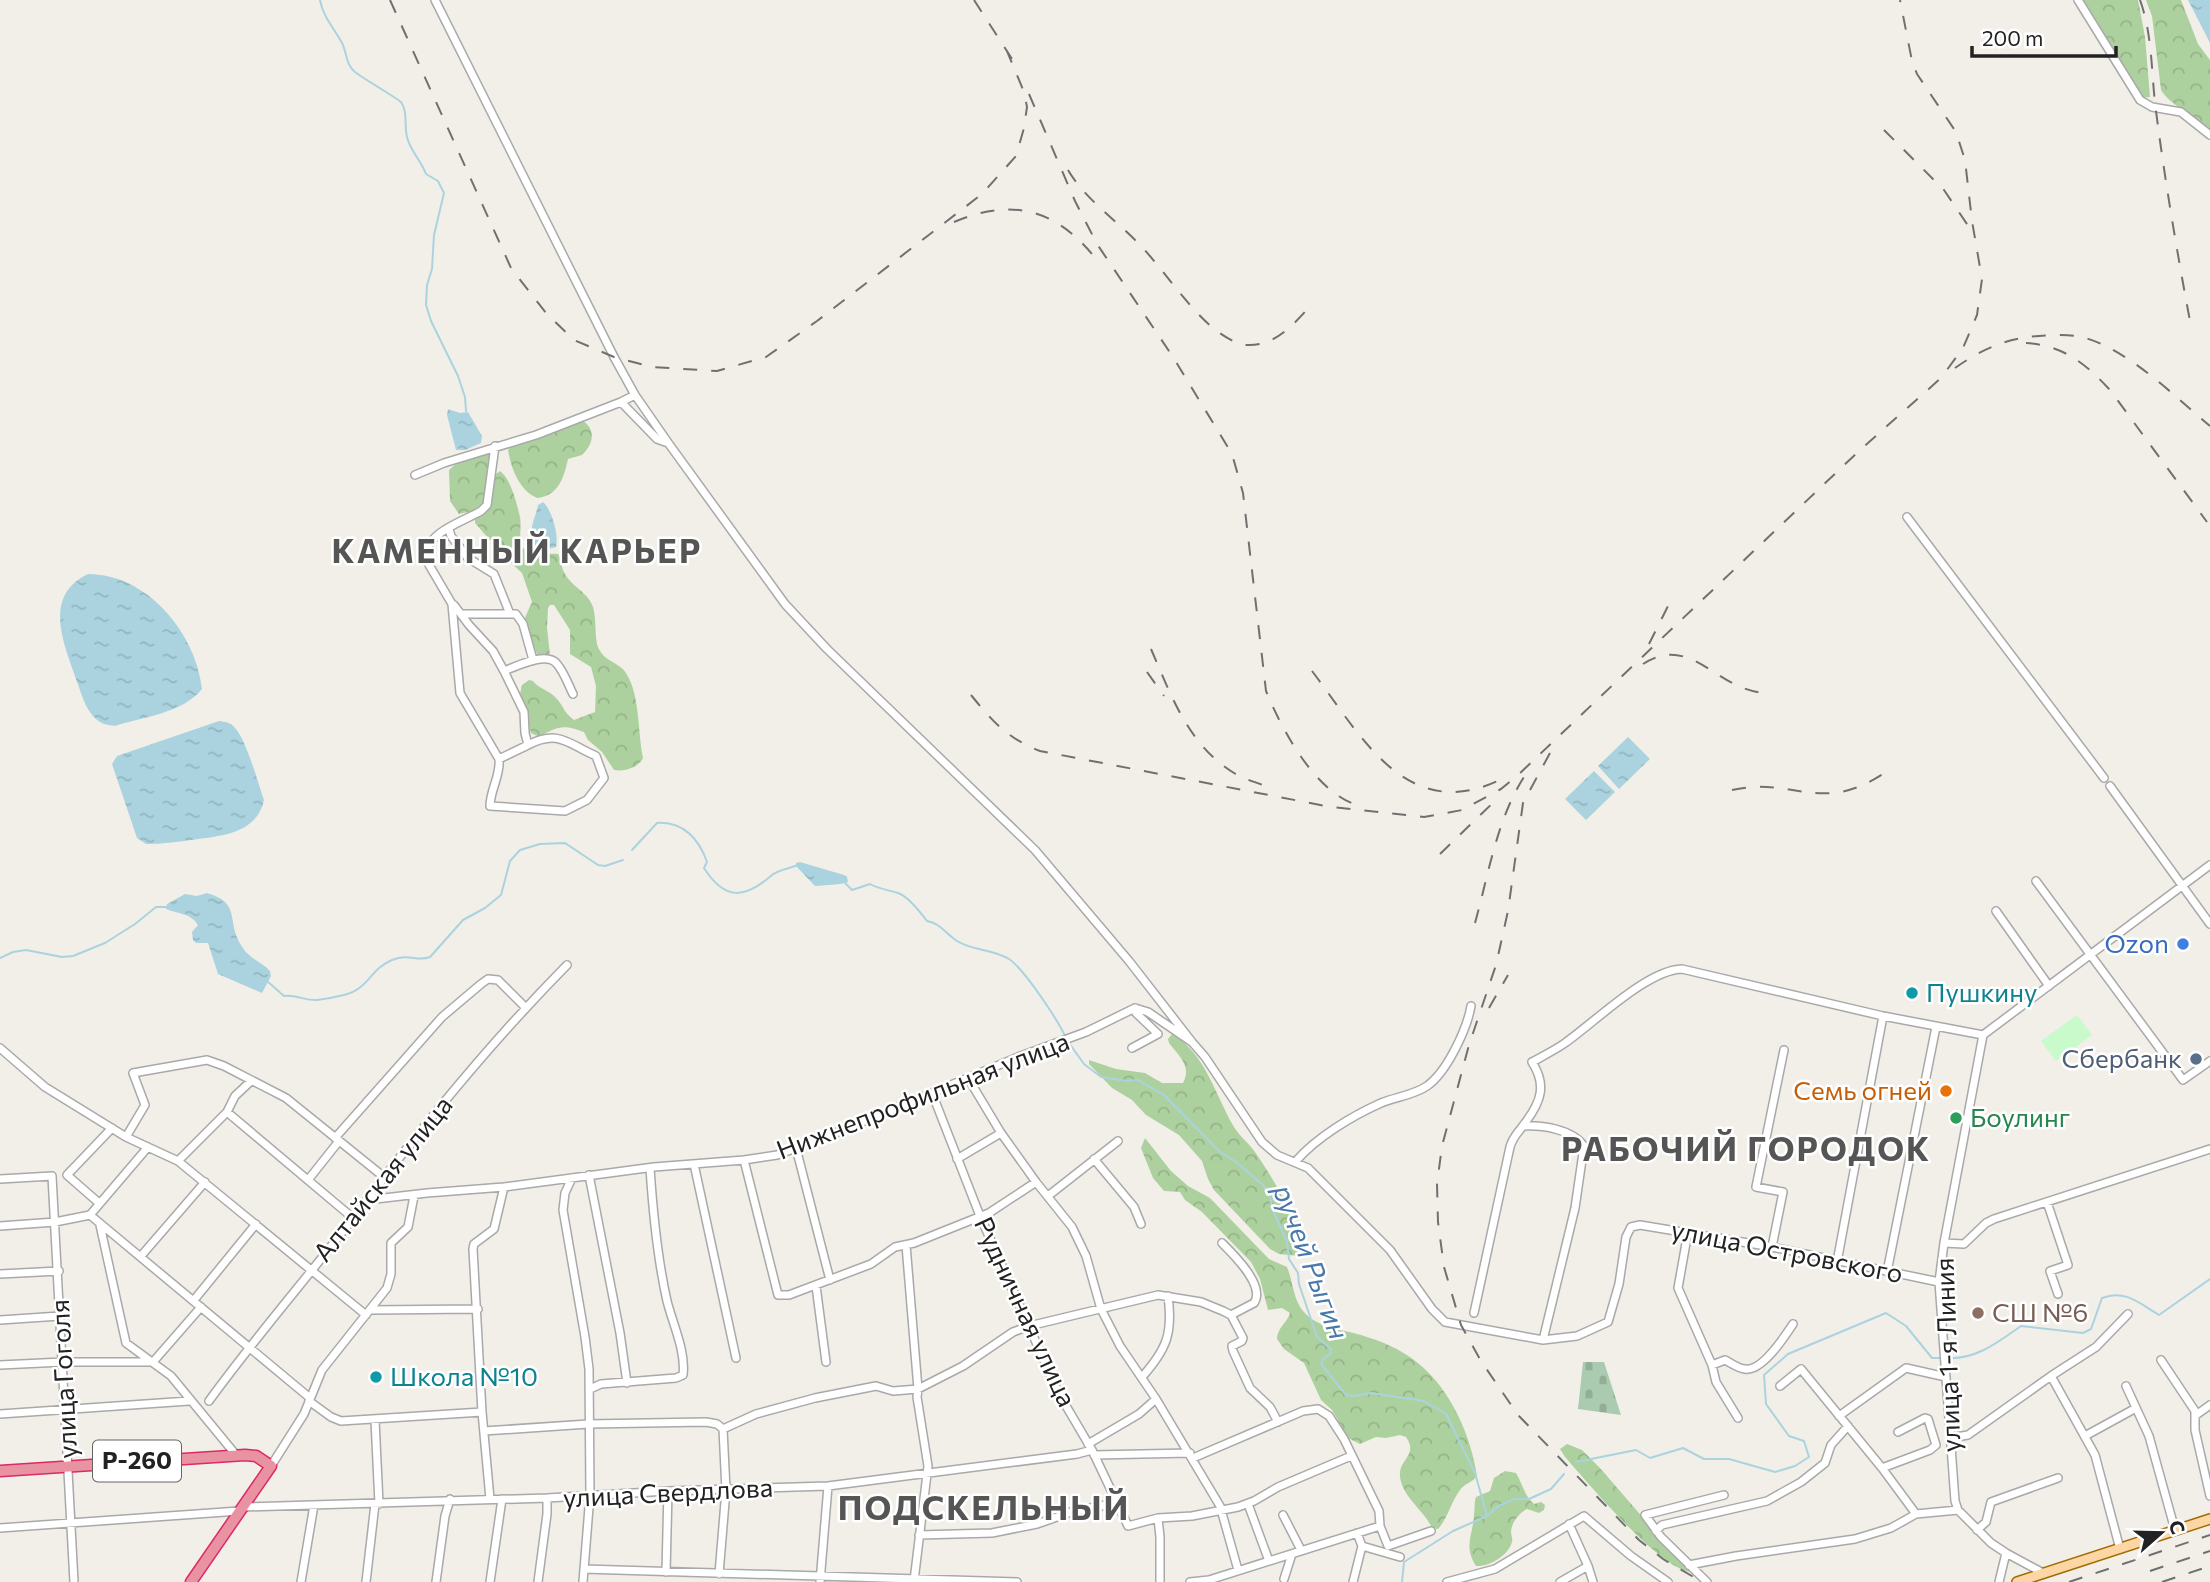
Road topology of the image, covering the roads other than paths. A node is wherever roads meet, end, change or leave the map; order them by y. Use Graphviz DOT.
graph roads {
  1 [pos="435,0"];
  2 [pos="2078,0"];
  3 [pos="2210,135"];
  4 [pos="635,395"];
  5 [pos="621,402"];
  6 [pos="669,444"];
  7 [pos="495,446"];
  8 [pos="415,475"];
  9 [pos="1907,517"];
  10 [pos="449,529"];
  11 [pos="451,602"];
  12 [pos="462,614"];
  13 [pos="510,614"];
  14 [pos="533,660"];
  15 [pos="504,671"];
  16 [pos="573,694"];
  17 [pos="528,745"];
  18 [pos="499,759"];
  19 [pos="2104,778"];
  20 [pos="2110,786"];
  21 [pos="2210,865"];
  22 [pos="2036,881"];
  23 [pos="2183,886"];
  24 [pos="1996,911"];
  25 [pos="2210,924"];
  26 [pos="2091,955"];
  27 [pos="567,965"];
  28 [pos="2049,986"];
  29 [pos="1471,1006"];
  30 [pos="525,1007"];
  31 [pos="1135,1008"];
  32 [pos="1883,1016"];
  33 [pos="1936,1027"];
  34 [pos="1983,1035"];
  35 [pos="1192,1042"];
  36 [pos="0,1048"];
  37 [pos="1132,1048"];
  38 [pos="1784,1050"];
  39 [pos="2210,1061"];
  40 [pos="968,1078"];
  41 [pos="251,1081"];
  42 [pos="932,1093"];
  43 [pos="227,1112"];
  44 [pos="1523,1126"];
  45 [pos="111,1128"];
  46 [pos="1000,1133"];
  47 [pos="126,1137"];
  48 [pos="337,1140"];
  49 [pos="1118,1141"];
  50 [pos="148,1147"];
  51 [pos="796,1148"];
  52 [pos="2210,1149"];
  53 [pos="957,1159"];
  54 [pos="1094,1159"];
  55 [pos="744,1160"];
  56 [pos="178,1161"];
  57 [pos="1296,1161"];
  58 [pos="694,1164"];
  59 [pos="650,1168"];
  60 [pos="589,1175"];
  61 [pos="384,1177"];
  62 [pos="572,1178"];
  63 [pos="0,1179"];
  64 [pos="308,1180"];
  65 [pos="205,1182"];
  66 [pos="1036,1182"];
  67 [pos="504,1187"];
  68 [pos="414,1196"];
  69 [pos="1048,1196"];
  70 [pos="367,1200"];
  71 [pos="2047,1202"];
  72 [pos="99,1203"];
  73 [pos="90,1215"];
  74 [pos="980,1216"];
  75 [pos="353,1218"];
  76 [pos="55,1222"];
  77 [pos="99,1224"];
  78 [pos="256,1224"];
  79 [pos="1141,1224"];
  80 [pos="0,1226"];
  81 [pos="1688,1232"];
  82 [pos="1222,1243"];
  83 [pos="1944,1243"];
  84 [pos="906,1245"];
  85 [pos="1772,1247"];
  86 [pos="141,1256"];
  87 [pos="1837,1262"];
  88 [pos="310,1270"];
  89 [pos="59,1271"];
  90 [pos="1887,1272"];
  91 [pos="0,1274"];
  92 [pos="830,1280"];
  93 [pos="1939,1282"];
  94 [pos="816,1286"];
  95 [pos="2058,1294"];
  96 [pos="1168,1296"];
  97 [pos="194,1300"];
  98 [pos="201,1307"];
  99 [pos="478,1309"];
  100 [pos="1101,1309"];
  101 [pos="368,1312"];
  102 [pos="1474,1313"];
  103 [pos="2128,1314"];
  104 [pos="1231,1315"];
  105 [pos="60,1316"];
  106 [pos="0,1320"];
  107 [pos="1793,1324"];
  108 [pos="1030,1326"];
  109 [pos="1544,1340"];
  110 [pos="248,1346"];
  111 [pos="736,1358"];
  112 [pos="2161,1360"];
  113 [pos="63,1362"];
  114 [pos="153,1362"];
  115 [pos="826,1362"];
  116 [pos="0,1365"];
  117 [pos="1712,1365"];
  118 [pos="1946,1373"];
  119 [pos="2051,1376"];
  120 [pos="1142,1377"];
  121 [pos="626,1383"];
  122 [pos="1780,1386"];
  123 [pos="2126,1386"];
  124 [pos="590,1389"];
  125 [pos="918,1389"];
  126 [pos="309,1399"];
  127 [pos="1156,1399"];
  128 [pos="209,1401"];
  129 [pos="190,1402"];
  130 [pos="2210,1405"];
  131 [pos="2136,1408"];
  132 [pos="64,1411"];
  133 [pos="482,1412"];
  134 [pos="0,1414"];
  135 [pos="2196,1415"];
  136 [pos="1839,1416"];
  137 [pos="1738,1418"];
  138 [pos="375,1420"];
  139 [pos="208,1421"];
  140 [pos="1278,1422"];
  141 [pos="589,1424"];
  142 [pos="1847,1426"];
  143 [pos="723,1429"];
  144 [pos="484,1431"];
  145 [pos="1898,1432"];
  146 [pos="2085,1436"];
  147 [pos="1950,1438"];
  148 [pos="1092,1450"];
  149 [pos="236,1455"];
  150 [pos="1191,1456"];
  151 [pos="1351,1456"];
  152 [pos="69,1465"];
  153 [pos="271,1466"];
  154 [pos="1882,1468"];
  155 [pos="0,1471"];
  156 [pos="927,1473"];
  157 [pos="2058,1478"];
  158 [pos="828,1486"];
  159 [pos="726,1490"];
  160 [pos="668,1491"];
  161 [pos="1724,1494"];
  162 [pos="590,1495"];
  163 [pos="2210,1496"];
  164 [pos="450,1499"];
  165 [pos="490,1499"];
  166 [pos="502,1499"];
  167 [pos="547,1499"];
  168 [pos="1116,1501"];
  169 [pos="377,1504"];
  170 [pos="1248,1504"];
  171 [pos="314,1505"];
  172 [pos="1668,1508"];
  173 [pos="241,1509"];
  174 [pos="1221,1510"];
  175 [pos="1958,1510"];
  176 [pos="1916,1514"];
  177 [pos="1283,1515"];
  178 [pos="1157,1518"];
  179 [pos="2210,1519"];
  180 [pos="71,1524"];
  181 [pos="1569,1524"];
  182 [pos="1380,1526"];
  183 [pos="0,1528"];
  184 [pos="1659,1528"];
  185 [pos="1977,1530"];
  186 [pos="2175,1530"];
  187 [pos="1431,1531"];
  188 [pos="1357,1534"];
  189 [pos="919,1535"];
  190 [pos="1362,1546"];
  191 [pos="2120,1549"];
  192 [pos="1301,1550"];
  193 [pos="2006,1553"];
  194 [pos="1292,1554"];
  195 [pos="1400,1557"];
  196 [pos="1271,1560"];
  197 [pos="1689,1565"];
  198 [pos="1588,1566"];
  199 [pos="584,1569"];
  200 [pos="1238,1570"];
  201 [pos="666,1572"];
  202 [pos="2043,1573"];
  203 [pos="719,1574"];
  204 [pos="820,1579"];
  205 [pos="914,1580"];
  206 [pos="1209,1581"];
  207 [pos="1284,1581"];
  208 [pos="74,1582"];
  209 [pos="191,1582"];
  210 [pos="301,1582"];
  211 [pos="366,1582"];
  212 [pos="436,1582"];
  213 [pos="490,1582"];
  214 [pos="538,1582"];
  215 [pos="583,1582"];
  216 [pos="1017,1582"];
  217 [pos="1160,1582"];
  218 [pos="1190,1582"];
  219 [pos="1353,1582"];
  220 [pos="1447,1582"];
  221 [pos="1560,1582"];
  222 [pos="1592,1582"];
  223 [pos="1667,1582"];
  224 [pos="1707,1582"];
  225 [pos="1999,1582"];
  226 [pos="2017,1582"];
  1 -- 4 [label="street"];
  2 -- 3 [label="street"];
  4 -- 5 [label="street"];
  4 -- 6 [label="street"];
  5 -- 6 [label="street"];
  5 -- 7 [label="street"];
  6 -- 35 [label="street"];
  7 -- 8 [label="street"];
  7 -- 10 [label="street"];
  9 -- 19 [label="street"];
  10 -- 11 [label="street"];
  10 -- 13 [label="street"];
  11 -- 12 [label="street"];
  11 -- 18 [label="street"];
  12 -- 13 [label="street"];
  12 -- 15 [label="street"];
  13 -- 14 [label="street"];
  14 -- 15 [label="street"];
  14 -- 16 [label="street"];
  15 -- 17 [label="street"];
  17 -- 18 [label="street"];
  17 -- 18 [label="street"];
  20 -- 23 [label="street"];
  21 -- 23 [label="street"];
  22 -- 26 [label="street"];
  23 -- 25 [label="street"];
  23 -- 26 [label="street"];
  24 -- 28 [label="street"];
  26 -- 28 [label="street"];
  26 -- 39 [label="street"];
  27 -- 30 [label="street, Алтайская улица"];
  28 -- 34 [label="street"];
  29 -- 57 [label="street"];
  30 -- 48 [label="street"];
  30 -- 61 [label="street, Алтайская улица"];
  31 -- 35 [label="street"];
  31 -- 37 [label="street"];
  31 -- 40 [label="street, Нижнепрофильная улица"];
  32 -- 33 [label="street"];
  32 -- 44 [label="street"];
  32 -- 87 [label="street"];
  33 -- 34 [label="street"];
  33 -- 90 [label="street"];
  34 -- 83 [label="street, улица 1-я Линия"];
  35 -- 57 [label="street"];
  36 -- 45 [label="street"];
  38 -- 85 [label="street"];
  40 -- 42 [label="street, Нижнепрофильная улица"];
  40 -- 46 [label="street"];
  41 -- 43 [label="street"];
  41 -- 47 [label="street"];
  41 -- 48 [label="street"];
  42 -- 51 [label="street, Нижнепрофильная улица"];
  42 -- 53 [label="street, Рудничная улица"];
  43 -- 56 [label="street"];
  43 -- 64 [label="street"];
  44 -- 102 [label="street"];
  44 -- 109 [label="street"];
  45 -- 47 [label="street"];
  45 -- 72 [label="street"];
  46 -- 53 [label="street"];
  46 -- 66 [label="street"];
  47 -- 50 [label="street"];
  48 -- 61 [label="street"];
  48 -- 64 [label="street"];
  49 -- 54 [label="street"];
  50 -- 56 [label="street"];
  50 -- 72 [label="street"];
  51 -- 55 [label="street, Нижнепрофильная улица"];
  51 -- 92 [label="street"];
  52 -- 71 [label="street"];
  53 -- 74 [label="street, Рудничная улица"];
  54 -- 69 [label="street"];
  54 -- 79 [label="street"];
  55 -- 58 [label="street, Нижнепрофильная улица"];
  55 -- 94 [label="street"];
  56 -- 65 [label="street"];
  57 -- 109 [label="street"];
  58 -- 59 [label="street, Нижнепрофильная улица"];
  58 -- 111 [label="street"];
  59 -- 60 [label="street, Нижнепрофильная улица"];
  59 -- 121 [label="street"];
  60 -- 62 [label="street, Нижнепрофильная улица"];
  60 -- 121 [label="street"];
  61 -- 70 [label="street, Алтайская улица"];
  62 -- 67 [label="street, Нижнепрофильная улица"];
  62 -- 124 [label="street"];
  63 -- 76 [label="street, улица Гоголя"];
  64 -- 75 [label="street"];
  65 -- 78 [label="street"];
  65 -- 86 [label="street"];
  66 -- 69 [label="street"];
  66 -- 74 [label="street"];
  67 -- 68 [label="street, Нижнепрофильная улица"];
  67 -- 99 [label="street"];
  68 -- 70 [label="street, Нижнепрофильная улица"];
  68 -- 101 [label="street"];
  69 -- 100 [label="street"];
  70 -- 75 [label="street, Алтайская улица"];
  71 -- 83 [label="street"];
  71 -- 95 [label="street"];
  72 -- 73 [label="street"];
  73 -- 76 [label="street"];
  73 -- 77 [label="street"];
  74 -- 84 [label="street"];
  74 -- 108 [label="street, Рудничная улица"];
  75 -- 88 [label="street, Алтайская улица"];
  76 -- 80 [label="street"];
  76 -- 89 [label="street, улица Гоголя"];
  77 -- 86 [label="street"];
  77 -- 114 [label="street"];
  78 -- 88 [label="street"];
  78 -- 97 [label="street"];
  81 -- 85 [label="street, улица Островского"];
  81 -- 109 [label="street, улица Островского"];
  81 -- 117 [label="street"];
  82 -- 104 [label="street"];
  83 -- 93 [label="street, улица 1-я Линия"];
  84 -- 92 [label="street"];
  84 -- 125 [label="street"];
  85 -- 87 [label="street, улица Островского"];
  86 -- 97 [label="street"];
  87 -- 90 [label="street, улица Островского"];
  88 -- 101 [label="street"];
  88 -- 110 [label="street, Алтайская улица"];
  89 -- 91 [label="street"];
  89 -- 105 [label="street, улица Гоголя"];
  90 -- 93 [label="street, улица Островского"];
  92 -- 94 [label="street"];
  93 -- 118 [label="street, улица 1-я Линия"];
  94 -- 115 [label="street"];
  96 -- 100 [label="street"];
  96 -- 104 [label="street"];
  96 -- 120 [label="street"];
  97 -- 98 [label="street"];
  98 -- 110 [label="street"];
  98 -- 114 [label="street"];
  99 -- 101 [label="street"];
  99 -- 133 [label="street"];
  100 -- 108 [label="street"];
  100 -- 120 [label="street"];
  101 -- 126 [label="street"];
  103 -- 119 [label="street"];
  104 -- 140 [label="street"];
  105 -- 106 [label="street"];
  105 -- 113 [label="street, улица Гоголя"];
  107 -- 117 [label="street"];
  108 -- 125 [label="street"];
  108 -- 148 [label="street, Рудничная улица"];
  110 -- 126 [label="street"];
  110 -- 128 [label="street, Алтайская улица"];
  112 -- 135 [label="street"];
  113 -- 114 [label="street"];
  113 -- 116 [label="street"];
  113 -- 132 [label="street, улица Гоголя"];
  114 -- 129 [label="street"];
  117 -- 137 [label="street"];
  118 -- 136 [label="street"];
  118 -- 147 [label="street, улица 1-я Линия"];
  119 -- 146 [label="street"];
  119 -- 147 [label="street"];
  120 -- 127 [label="street"];
  121 -- 124 [label="street"];
  122 -- 136 [label="street"];
  123 -- 131 [label="street"];
  124 -- 141 [label="street"];
  125 -- 143 [label="street"];
  125 -- 156 [label="street"];
  126 -- 138 [label="street"];
  126 -- 153 [label="street"];
  127 -- 148 [label="street"];
  127 -- 150 [label="street"];
  128 -- 129 [label="street"];
  128 -- 139 [label="street"];
  129 -- 132 [label="street"];
  129 -- 139 [label="street"];
  130 -- 135 [label="street"];
  131 -- 146 [label="street"];
  131 -- 186 [label="street"];
  132 -- 134 [label="street"];
  132 -- 152 [label="street, улица Гоголя"];
  133 -- 138 [label="street"];
  133 -- 144 [label="street"];
  135 -- 163 [label="street"];
  136 -- 142 [label="street"];
  138 -- 169 [label="street"];
  139 -- 149 [label="street"];
  140 -- 150 [label="street, улица Свердлова"];
  140 -- 151 [label="street, улица Свердлова"];
  141 -- 143 [label="street"];
  141 -- 144 [label="street"];
  141 -- 162 [label="street"];
  142 -- 154 [label="street"];
  142 -- 184 [label="street"];
  143 -- 159 [label="street"];
  144 -- 165 [label="street"];
  145 -- 154 [label="street"];
  146 -- 191 [label="street"];
  147 -- 175 [label="street, улица 1-я Линия"];
  148 -- 150 [label="street, улица Свердлова"];
  148 -- 156 [label="street, улица Свердлова"];
  148 -- 168 [label="street, Рудничная улица"];
  149 -- 152 [label="highway, Р-260"];
  149 -- 153 [label="highway, Р-260"];
  150 -- 174 [label="street"];
  151 -- 170 [label="street"];
  151 -- 182 [label="street"];
  152 -- 155 [label="highway, Р-260"];
  152 -- 180 [label="street, улица Гоголя"];
  153 -- 173 [label="highway"];
  154 -- 176 [label="street"];
  156 -- 158 [label="street, улица Свердлова"];
  156 -- 189 [label="street"];
  157 -- 185 [label="street"];
  158 -- 159 [label="street, улица Свердлова"];
  158 -- 204 [label="street"];
  159 -- 160 [label="street, улица Свердлова"];
  159 -- 203 [label="street"];
  160 -- 162 [label="street, улица Свердлова"];
  160 -- 201 [label="street"];
  161 -- 172 [label="street"];
  162 -- 167 [label="street, улица Свердлова"];
  162 -- 199 [label="street"];
  164 -- 165 [label="street, улица Свердлова"];
  164 -- 169 [label="street, улица Свердлова"];
  164 -- 212 [label="street"];
  165 -- 166 [label="street, улица Свердлова"];
  166 -- 167 [label="street, улица Свердлова"];
  166 -- 213 [label="street"];
  167 -- 214 [label="street"];
  168 -- 178 [label="street, Рудничная улица"];
  168 -- 189 [label="street"];
  169 -- 171 [label="street, улица Свердлова"];
  169 -- 211 [label="street"];
  170 -- 174 [label="street"];
  170 -- 196 [label="street"];
  171 -- 173 [label="street, улица Свердлова"];
  171 -- 210 [label="street"];
  172 -- 184 [label="street"];
  172 -- 184 [label="street"];
  173 -- 180 [label="street, улица Свердлова"];
  173 -- 209 [label="highway"];
  174 -- 178 [label="street"];
  174 -- 200 [label="street"];
  175 -- 176 [label="street"];
  175 -- 185 [label="street"];
  176 -- 197 [label="street"];
  177 -- 192 [label="street"];
  178 -- 217 [label="street"];
  179 -- 186 [label="main road"];
  180 -- 183 [label="street, улица Свердлова"];
  180 -- 208 [label="street, улица Гоголя"];
  181 -- 198 [label="street"];
  181 -- 220 [label="street"];
  181 -- 223 [label="street"];
  182 -- 187 [label="street"];
  182 -- 188 [label="street"];
  184 -- 197 [label="street"];
  185 -- 193 [label="street"];
  186 -- 191 [label="main road"];
  188 -- 190 [label="street"];
  188 -- 192 [label="street"];
  189 -- 205 [label="street"];
  190 -- 195 [label="street"];
  190 -- 219 [label="street"];
  191 -- 202 [label="main road"];
  192 -- 194 [label="street"];
  193 -- 202 [label="street"];
  193 -- 225 [label="street"];
  194 -- 196 [label="street"];
  194 -- 207 [label="street"];
  196 -- 200 [label="street"];
  196 -- 207 [label="street"];
  197 -- 224 [label="street"];
  198 -- 221 [label="street"];
  198 -- 222 [label="street"];
  199 -- 201 [label="street"];
  199 -- 215 [label="street"];
  200 -- 206 [label="street"];
  201 -- 203 [label="street"];
  202 -- 226 [label="main road"];
  203 -- 204 [label="street"];
  204 -- 205 [label="street"];
  205 -- 216 [label="street"];
  206 -- 218 [label="street"];
}
